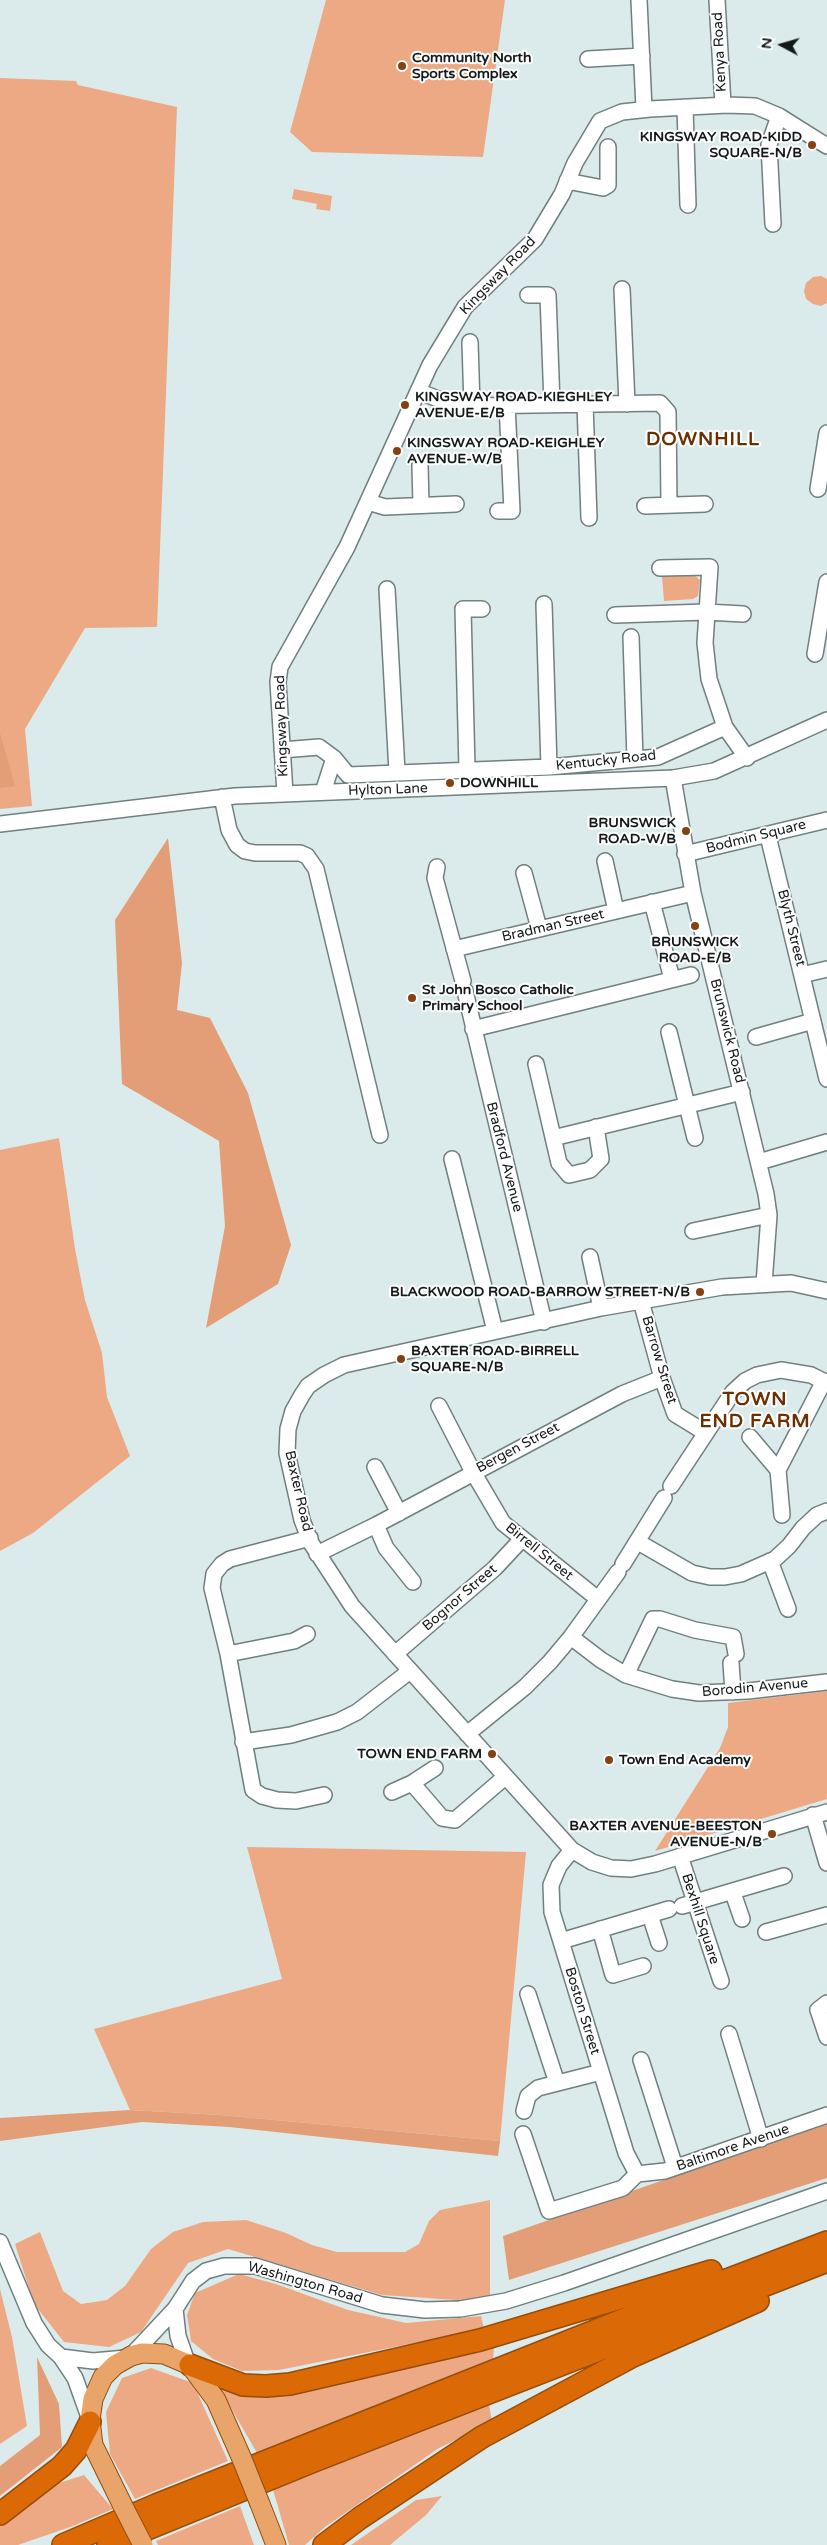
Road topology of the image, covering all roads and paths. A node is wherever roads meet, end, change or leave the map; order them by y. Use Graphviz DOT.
graph roads {
  1 [pos="639,0"];
  2 [pos="717,0"];
  3 [pos="642,56"];
  4 [pos="588,59"];
  5 [pos="723,105"];
  6 [pos="685,107"];
  7 [pos="644,109"];
  8 [pos="779,116"];
  9 [pos="827,146"];
  10 [pos="608,147"];
  11 [pos="568,181"];
  12 [pos="688,205"];
  13 [pos="773,224"];
  14 [pos="622,289"];
  15 [pos="528,295"];
  16 [pos="470,342"];
  17 [pos="418,391"];
  18 [pos="507,404"];
  19 [pos="552,404"];
  20 [pos="585,404"];
  21 [pos="627,404"];
  22 [pos="472,406"];
  23 [pos="827,433"];
  24 [pos="420,465"];
  25 [pos="819,489"];
  26 [pos="368,502"];
  27 [pos="456,504"];
  28 [pos="705,504"];
  29 [pos="421,505"];
  30 [pos="669,505"];
  31 [pos="646,506"];
  32 [pos="498,511"];
  33 [pos="589,518"];
  34 [pos="660,568"];
  35 [pos="827,582"];
  36 [pos="387,589"];
  37 [pos="544,604"];
  38 [pos="482,609"];
  39 [pos="706,612"];
  40 [pos="743,614"];
  41 [pos="614,615"];
  42 [pos="631,637"];
  43 [pos="815,654"];
  44 [pos="827,720"];
  45 [pos="726,727"];
  46 [pos="282,750"];
  47 [pos="334,758"];
  48 [pos="635,758"];
  49 [pos="747,758"];
  50 [pos="549,767"];
  51 [pos="467,769"];
  52 [pos="397,772"];
  53 [pos="673,778"];
  54 [pos="323,792"];
  55 [pos="285,793"];
  56 [pos="222,797"];
  57 [pos="827,820"];
  58 [pos="0,824"];
  59 [pos="768,836"];
  60 [pos="685,854"];
  61 [pos="605,860"];
  62 [pos="438,867"];
  63 [pos="524,873"];
  64 [pos="693,893"];
  65 [pos="652,902"];
  66 [pos="616,911"];
  67 [pos="539,928"];
  68 [pos="454,949"];
  69 [pos="827,969"];
  70 [pos="691,975"];
  71 [pos="802,975"];
  72 [pos="672,979"];
  73 [pos="814,1021"];
  74 [pos="473,1029"];
  75 [pos="669,1032"];
  76 [pos="756,1036"];
  77 [pos="536,1064"];
  78 [pos="827,1079"];
  79 [pos="742,1092"];
  80 [pos="688,1105"];
  81 [pos="596,1127"];
  82 [pos="380,1135"];
  83 [pos="554,1138"];
  84 [pos="695,1138"];
  85 [pos="827,1142"];
  86 [pos="452,1159"];
  87 [pos="759,1162"];
  88 [pos="769,1215"];
  89 [pos="692,1231"];
  90 [pos="590,1257"];
  91 [pos="764,1284"];
  92 [pos="827,1291"];
  93 [pos="641,1301"];
  94 [pos="601,1308"];
  95 [pos="544,1322"];
  96 [pos="495,1331"];
  97 [pos="662,1378"];
  98 [pos="825,1382"];
  99 [pos="439,1406"];
  100 [pos="706,1433"];
  101 [pos="750,1437"];
  102 [pos="375,1467"];
  103 [pos="778,1470"];
  104 [pos="473,1472"];
  105 [pos="827,1511"];
  106 [pos="399,1513"];
  107 [pos="782,1514"];
  108 [pos="376,1525"];
  109 [pos="310,1538"];
  110 [pos="522,1539"];
  111 [pos="638,1542"];
  112 [pos="317,1554"];
  113 [pos="770,1561"];
  114 [pos="413,1582"];
  115 [pos="598,1599"];
  116 [pos="788,1609"];
  117 [pos="307,1634"];
  118 [pos="571,1637"];
  119 [pos="228,1654"];
  120 [pos="395,1654"];
  121 [pos="410,1671"];
  122 [pos="626,1675"];
  123 [pos="827,1682"];
  124 [pos="733,1692"];
  125 [pos="466,1734"];
  126 [pos="243,1742"];
  127 [pos="435,1768"];
  128 [pos="505,1777"];
  129 [pos="412,1783"];
  130 [pos="392,1792"];
  131 [pos="324,1795"];
  132 [pos="820,1813"];
  133 [pos="572,1850"];
  134 [pos="680,1856"];
  135 [pos="827,1863"];
  136 [pos="784,1876"];
  137 [pos="733,1893"];
  138 [pos="682,1906"];
  139 [pos="650,1915"];
  140 [pos="827,1915"];
  141 [pos="742,1919"];
  142 [pos="600,1930"];
  143 [pos="766,1932"];
  144 [pos="561,1941"];
  145 [pos="659,1943"];
  146 [pos="644,1966"];
  147 [pos="720,1981"];
  148 [pos="528,1994"];
  149 [pos="827,2003"];
  150 [pos="729,2034"];
  151 [pos="827,2037"];
  152 [pos="642,2060"];
  153 [pos="601,2072"];
  154 [pos="558,2083"];
  155 [pos="524,2112"];
  156 [pos="827,2115"];
  157 [pos="523,2134"];
  158 [pos="761,2139"];
  159 [pos="675,2167"];
  160 [pos="637,2174"];
  161 [pos="827,2191"];
  162 [pos="827,2234"];
  163 [pos="0,2242"];
  164 [pos="827,2242"];
  165 [pos="827,2261"];
  166 [pos="827,2270"];
  167 [pos="174,2308"];
  168 [pos="61,2357"];
  169 [pos="130,2357"];
  170 [pos="189,2363"];
  171 [pos="90,2421"];
  172 [pos="0,2514"];
  173 [pos="63,2545"];
  174 [pos="108,2545"];
  175 [pos="142,2545"];
  176 [pos="276,2545"];
  177 [pos="324,2545"];
  1 -- 3 [label="street"];
  2 -- 5 [label="street, Kenya Road"];
  3 -- 4 [label="street"];
  3 -- 7 [label="street"];
  5 -- 6 [label="street, Kingsway Road"];
  5 -- 8 [label="street, Kingsway Road"];
  6 -- 7 [label="street, Kingsway Road"];
  6 -- 12 [label="street"];
  7 -- 11 [label="street, Kingsway Road"];
  8 -- 9 [label="street, Kingsway Road"];
  8 -- 13 [label="street"];
  10 -- 11 [label="street"];
  11 -- 17 [label="street, Kingsway Road"];
  14 -- 21 [label="street"];
  15 -- 19 [label="street"];
  16 -- 22 [label="street"];
  17 -- 22 [label="street"];
  17 -- 26 [label="street, Kingsway Road"];
  18 -- 19 [label="street"];
  18 -- 22 [label="street"];
  18 -- 32 [label="street"];
  19 -- 20 [label="street"];
  20 -- 21 [label="street"];
  20 -- 33 [label="street"];
  21 -- 30 [label="street"];
  23 -- 25 [label="street"];
  24 -- 29 [label="street"];
  26 -- 29 [label="street"];
  26 -- 46 [label="street, Kingsway Road"];
  27 -- 29 [label="street"];
  28 -- 30 [label="street"];
  30 -- 31 [label="street"];
  34 -- 39 [label="street"];
  35 -- 43 [label="street"];
  36 -- 52 [label="street"];
  37 -- 50 [label="street"];
  38 -- 51 [label="street"];
  39 -- 40 [label="street"];
  39 -- 41 [label="street"];
  39 -- 45 [label="street"];
  42 -- 48 [label="street"];
  44 -- 49 [label="street, Hylton Lane"];
  45 -- 48 [label="street, Kentucky Road"];
  45 -- 49 [label="street"];
  46 -- 47 [label="street, Kentucky Road"];
  46 -- 55 [label="street, Kingsway Road"];
  47 -- 52 [label="street, Kentucky Road"];
  47 -- 54 [label="street"];
  48 -- 50 [label="street, Kentucky Road"];
  49 -- 53 [label="street, Hylton Lane"];
  50 -- 51 [label="street, Kentucky Road"];
  51 -- 52 [label="street, Kentucky Road"];
  53 -- 54 [label="street, Hylton Lane"];
  53 -- 60 [label="street, Brunswick Road"];
  54 -- 55 [label="street, Hylton Lane"];
  55 -- 56 [label="street, Hylton Lane"];
  56 -- 58 [label="street, Hylton Lane"];
  56 -- 82 [label="street"];
  57 -- 59 [label="street, Bodmin Square"];
  59 -- 60 [label="street, Bodmin Square"];
  59 -- 71 [label="street, Blyth Street"];
  60 -- 64 [label="street, Brunswick Road"];
  61 -- 66 [label="street"];
  62 -- 68 [label="street, Bradford Avenue"];
  63 -- 67 [label="street"];
  64 -- 65 [label="street, Bradman Street"];
  64 -- 79 [label="street, Brunswick Road"];
  65 -- 66 [label="street, Bradman Street"];
  65 -- 72 [label="street"];
  66 -- 67 [label="street, Bradman Street"];
  67 -- 68 [label="street, Bradman Street"];
  68 -- 74 [label="street, Bradford Avenue"];
  69 -- 71 [label="street"];
  70 -- 72 [label="street"];
  71 -- 73 [label="street, Blyth Street"];
  72 -- 74 [label="street"];
  73 -- 76 [label="street"];
  73 -- 78 [label="street, Blyth Street"];
  74 -- 95 [label="street, Bradford Avenue"];
  75 -- 80 [label="street"];
  77 -- 83 [label="street"];
  79 -- 80 [label="street"];
  79 -- 87 [label="street, Brunswick Road"];
  80 -- 81 [label="street"];
  80 -- 84 [label="street"];
  81 -- 83 [label="street"];
  81 -- 83 [label="street"];
  85 -- 87 [label="street"];
  86 -- 96 [label="street"];
  87 -- 88 [label="street, Brunswick Road"];
  88 -- 89 [label="street"];
  88 -- 91 [label="street, Brunswick Road"];
  90 -- 94 [label="street"];
  91 -- 92 [label="street, Baxter Road"];
  91 -- 93 [label="street, Baxter Road"];
  93 -- 94 [label="street, Baxter Road"];
  93 -- 97 [label="street, Barrow Street"];
  94 -- 95 [label="street, Baxter Road"];
  95 -- 96 [label="street, Baxter Road"];
  96 -- 109 [label="street, Baxter Road"];
  97 -- 100 [label="street, Barrow Street"];
  97 -- 104 [label="street, Bergen Street"];
  98 -- 100 [label="street"];
  98 -- 103 [label="street"];
  99 -- 104 [label="street, Birrell Street"];
  100 -- 111 [label="street"];
  101 -- 103 [label="street"];
  102 -- 106 [label="street"];
  103 -- 107 [label="street"];
  104 -- 106 [label="street, Bergen Street"];
  104 -- 110 [label="street, Birrell Street"];
  105 -- 113 [label="street"];
  106 -- 108 [label="street, Bergen Street"];
  108 -- 112 [label="street, Bergen Street"];
  108 -- 114 [label="street"];
  109 -- 112 [label="street, Baxter Road"];
  109 -- 119 [label="street"];
  110 -- 115 [label="street, Birrell Street"];
  110 -- 120 [label="street, Bognor Street"];
  111 -- 113 [label="street"];
  111 -- 115 [label="street"];
  112 -- 120 [label="street, Baxter Road"];
  113 -- 116 [label="street"];
  115 -- 118 [label="street"];
  117 -- 119 [label="street"];
  118 -- 122 [label="street, Borodin Avenue"];
  118 -- 125 [label="street"];
  119 -- 126 [label="street"];
  120 -- 121 [label="street, Baxter Road"];
  121 -- 125 [label="street, Baxter Road"];
  121 -- 126 [label="street"];
  122 -- 124 [label="street, Borodin Avenue"];
  122 -- 124 [label="street"];
  123 -- 124 [label="street, Borodin Avenue"];
  125 -- 128 [label="street, Baxter Road"];
  126 -- 131 [label="street"];
  127 -- 129 [label="street"];
  128 -- 129 [label="street"];
  128 -- 133 [label="street, Baxter Road"];
  129 -- 130 [label="street"];
  132 -- 134 [label="street, Baxter Road"];
  132 -- 135 [label="street"];
  133 -- 134 [label="street, Baxter Road"];
  133 -- 144 [label="street, Boston Street"];
  134 -- 138 [label="street, Bexhill Square"];
  136 -- 137 [label="street"];
  137 -- 138 [label="street"];
  137 -- 141 [label="street"];
  138 -- 139 [label="street"];
  138 -- 147 [label="street, Bexhill Square"];
  139 -- 142 [label="street"];
  139 -- 145 [label="street"];
  140 -- 143 [label="street"];
  142 -- 144 [label="street"];
  142 -- 146 [label="street"];
  144 -- 153 [label="street, Boston Street"];
  148 -- 154 [label="street"];
  149 -- 151 [label="street"];
  150 -- 158 [label="street"];
  152 -- 159 [label="street"];
  153 -- 154 [label="street"];
  153 -- 160 [label="street, Boston Street"];
  154 -- 155 [label="street"];
  156 -- 158 [label="street, Baltimore Avenue"];
  157 -- 160 [label="street"];
  158 -- 159 [label="street, Baltimore Avenue"];
  159 -- 160 [label="street, Baltimore Avenue"];
  161 -- 167 [label="street, Washington Road"];
  162 -- 170 [label="highway"];
  163 -- 168 [label="street"];
  164 -- 173 [label="highway"];
  165 -- 174 [label="highway"];
  166 -- 177 [label="highway"];
  167 -- 169 [label="street, Washington Road"];
  167 -- 170 [label="street"];
  168 -- 169 [label="street"];
  168 -- 171 [label="street"];
  169 -- 170 [label="main road"];
  169 -- 171 [label="main road"];
  170 -- 176 [label="main road, bridge"];
  171 -- 172 [label="highway"];
  171 -- 175 [label="main road, bridge"];
}
